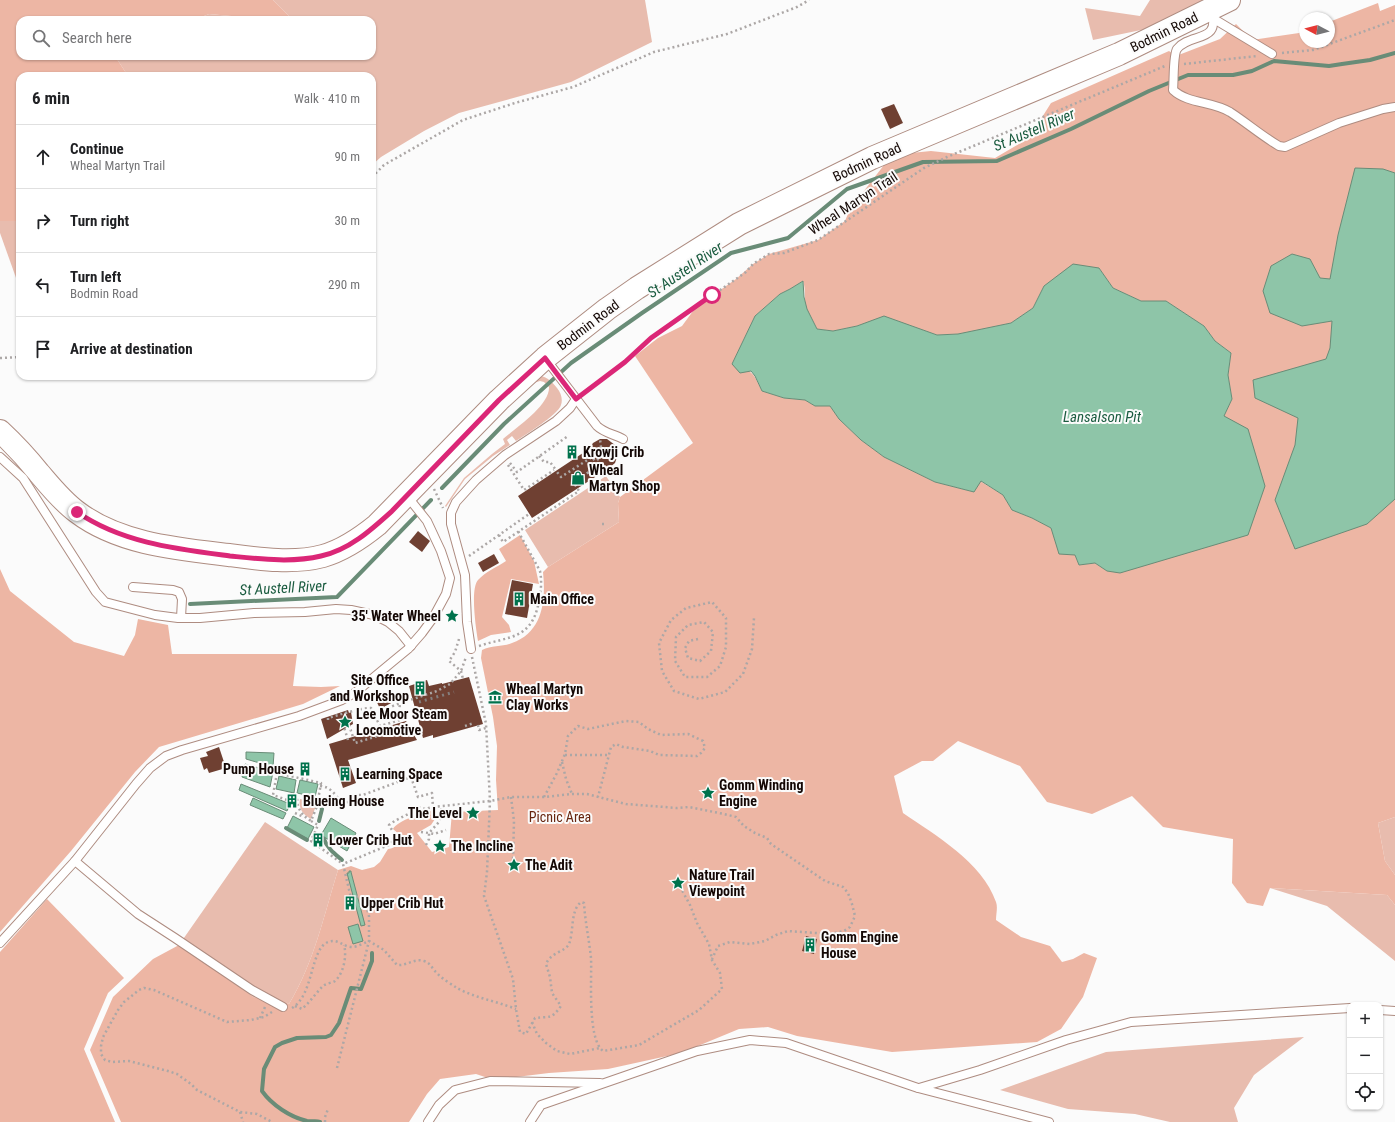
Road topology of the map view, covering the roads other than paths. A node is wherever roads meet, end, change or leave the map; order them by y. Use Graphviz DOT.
graph roads {
  1 [pos="1218,9"];
  2 [pos="1272,54"];
  3 [pos="1395,107"];
  4 [pos="548,362"];
  5 [pos="576,399"];
  6 [pos="0,431"];
  7 [pos="623,438"];
  8 [pos="0,457"];
  9 [pos="410,501"];
  10 [pos="134,587"];
  11 [pos="181,618"];
  12 [pos="411,646"];
  13 [pos="471,649"];
  14 [pos="75,862"];
  15 [pos="0,943"];
  16 [pos="283,1006"];
  17 [pos="1347,1008"];
  18 [pos="1383,1010"];
  19 [pos="1395,1011"];
  20 [pos="607,1083"];
  21 [pos="918,1088"];
  22 [pos="428,1122"];
  23 [pos="530,1122"];
  24 [pos="1049,1122"];
  1 -- 2 [label="lane"];
  1 -- 3 [label="lane"];
  1 -- 4 [label="main road, Bodmin Road"];
  4 -- 5 [label="lane"];
  4 -- 9 [label="main road, Bodmin Road"];
  5 -- 7 [label="lane"];
  5 -- 13 [label="lane"];
  6 -- 9 [label="main road, Bodmin Road"];
  8 -- 11 [label="lane"];
  9 -- 12 [label="lane"];
  10 -- 11 [label="lane"];
  11 -- 12 [label="lane"];
  12 -- 14 [label="lane"];
  14 -- 15 [label="lane"];
  14 -- 16 [label="lane"];
  17 -- 21 [label="lane"];
  18 -- 19 [label="lane"];
  20 -- 21 [label="lane"];
  20 -- 22 [label="lane"];
  20 -- 23 [label="lane"];
  21 -- 24 [label="lane"];
}
